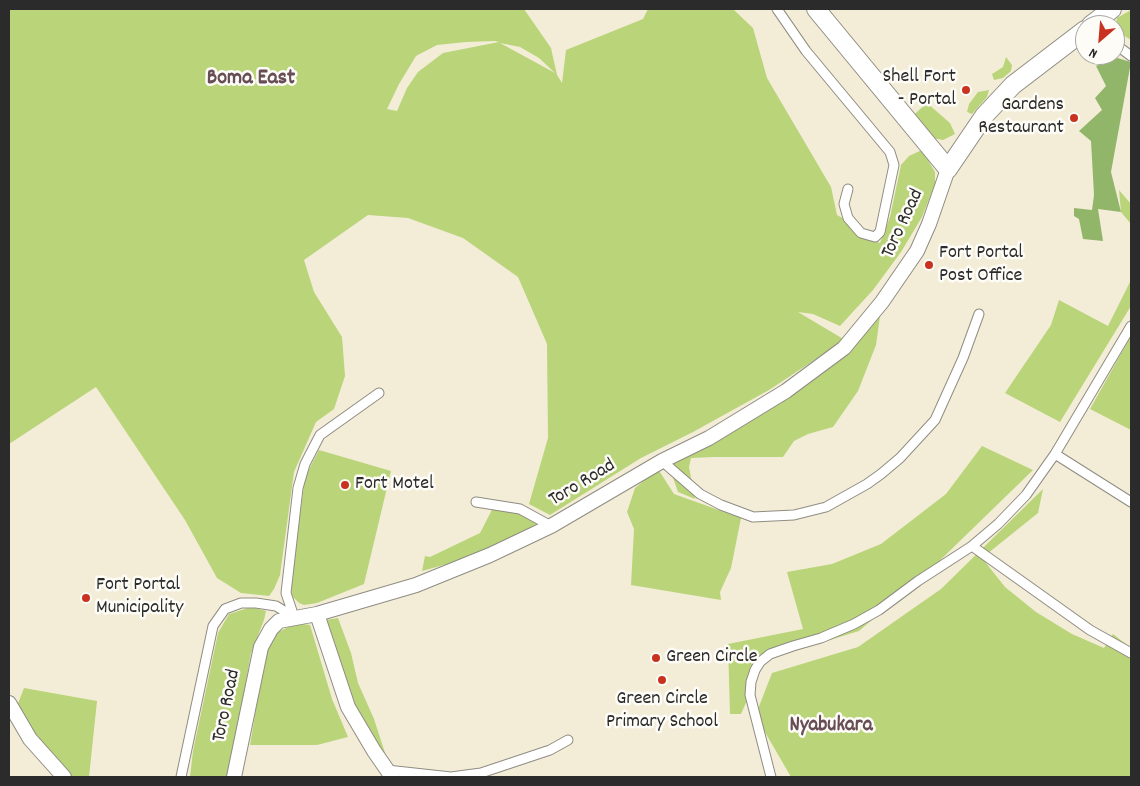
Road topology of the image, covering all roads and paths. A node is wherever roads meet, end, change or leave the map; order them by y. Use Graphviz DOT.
graph roads {
  1 [pos="777,9"];
  2 [pos="816,9"];
  3 [pos="1075,38"];
  4 [pos="948,169"];
  5 [pos="848,189"];
  6 [pos="980,314"];
  7 [pos="1131,326"];
  8 [pos="379,393"];
  9 [pos="1055,454"];
  10 [pos="662,461"];
  11 [pos="476,502"];
  12 [pos="1131,502"];
  13 [pos="551,526"];
  14 [pos="972,546"];
  15 [pos="317,614"];
  16 [pos="294,617"];
  17 [pos="1131,653"];
  18 [pos="9,703"];
  19 [pos="568,740"];
  20 [pos="390,774"];
  21 [pos="64,777"];
  22 [pos="181,777"];
  23 [pos="234,777"];
  24 [pos="772,777"];
  1 -- 5 [label="street"];
  2 -- 4 [label="highway"];
  3 -- 4 [label="highway"];
  4 -- 10 [label="main road, Toro Road"];
  6 -- 10 [label="street"];
  7 -- 9 [label="street"];
  8 -- 16 [label="street"];
  9 -- 12 [label="street"];
  9 -- 14 [label="street"];
  10 -- 13 [label="main road, Toro Road"];
  11 -- 13 [label="street"];
  13 -- 15 [label="main road, Toro Road"];
  14 -- 17 [label="street"];
  14 -- 24 [label="street"];
  15 -- 16 [label="main road, Toro Road"];
  15 -- 20 [label="main road"];
  16 -- 22 [label="street"];
  16 -- 23 [label="main road, Toro Road"];
  18 -- 21 [label="main road"];
  19 -- 20 [label="street"];
}
